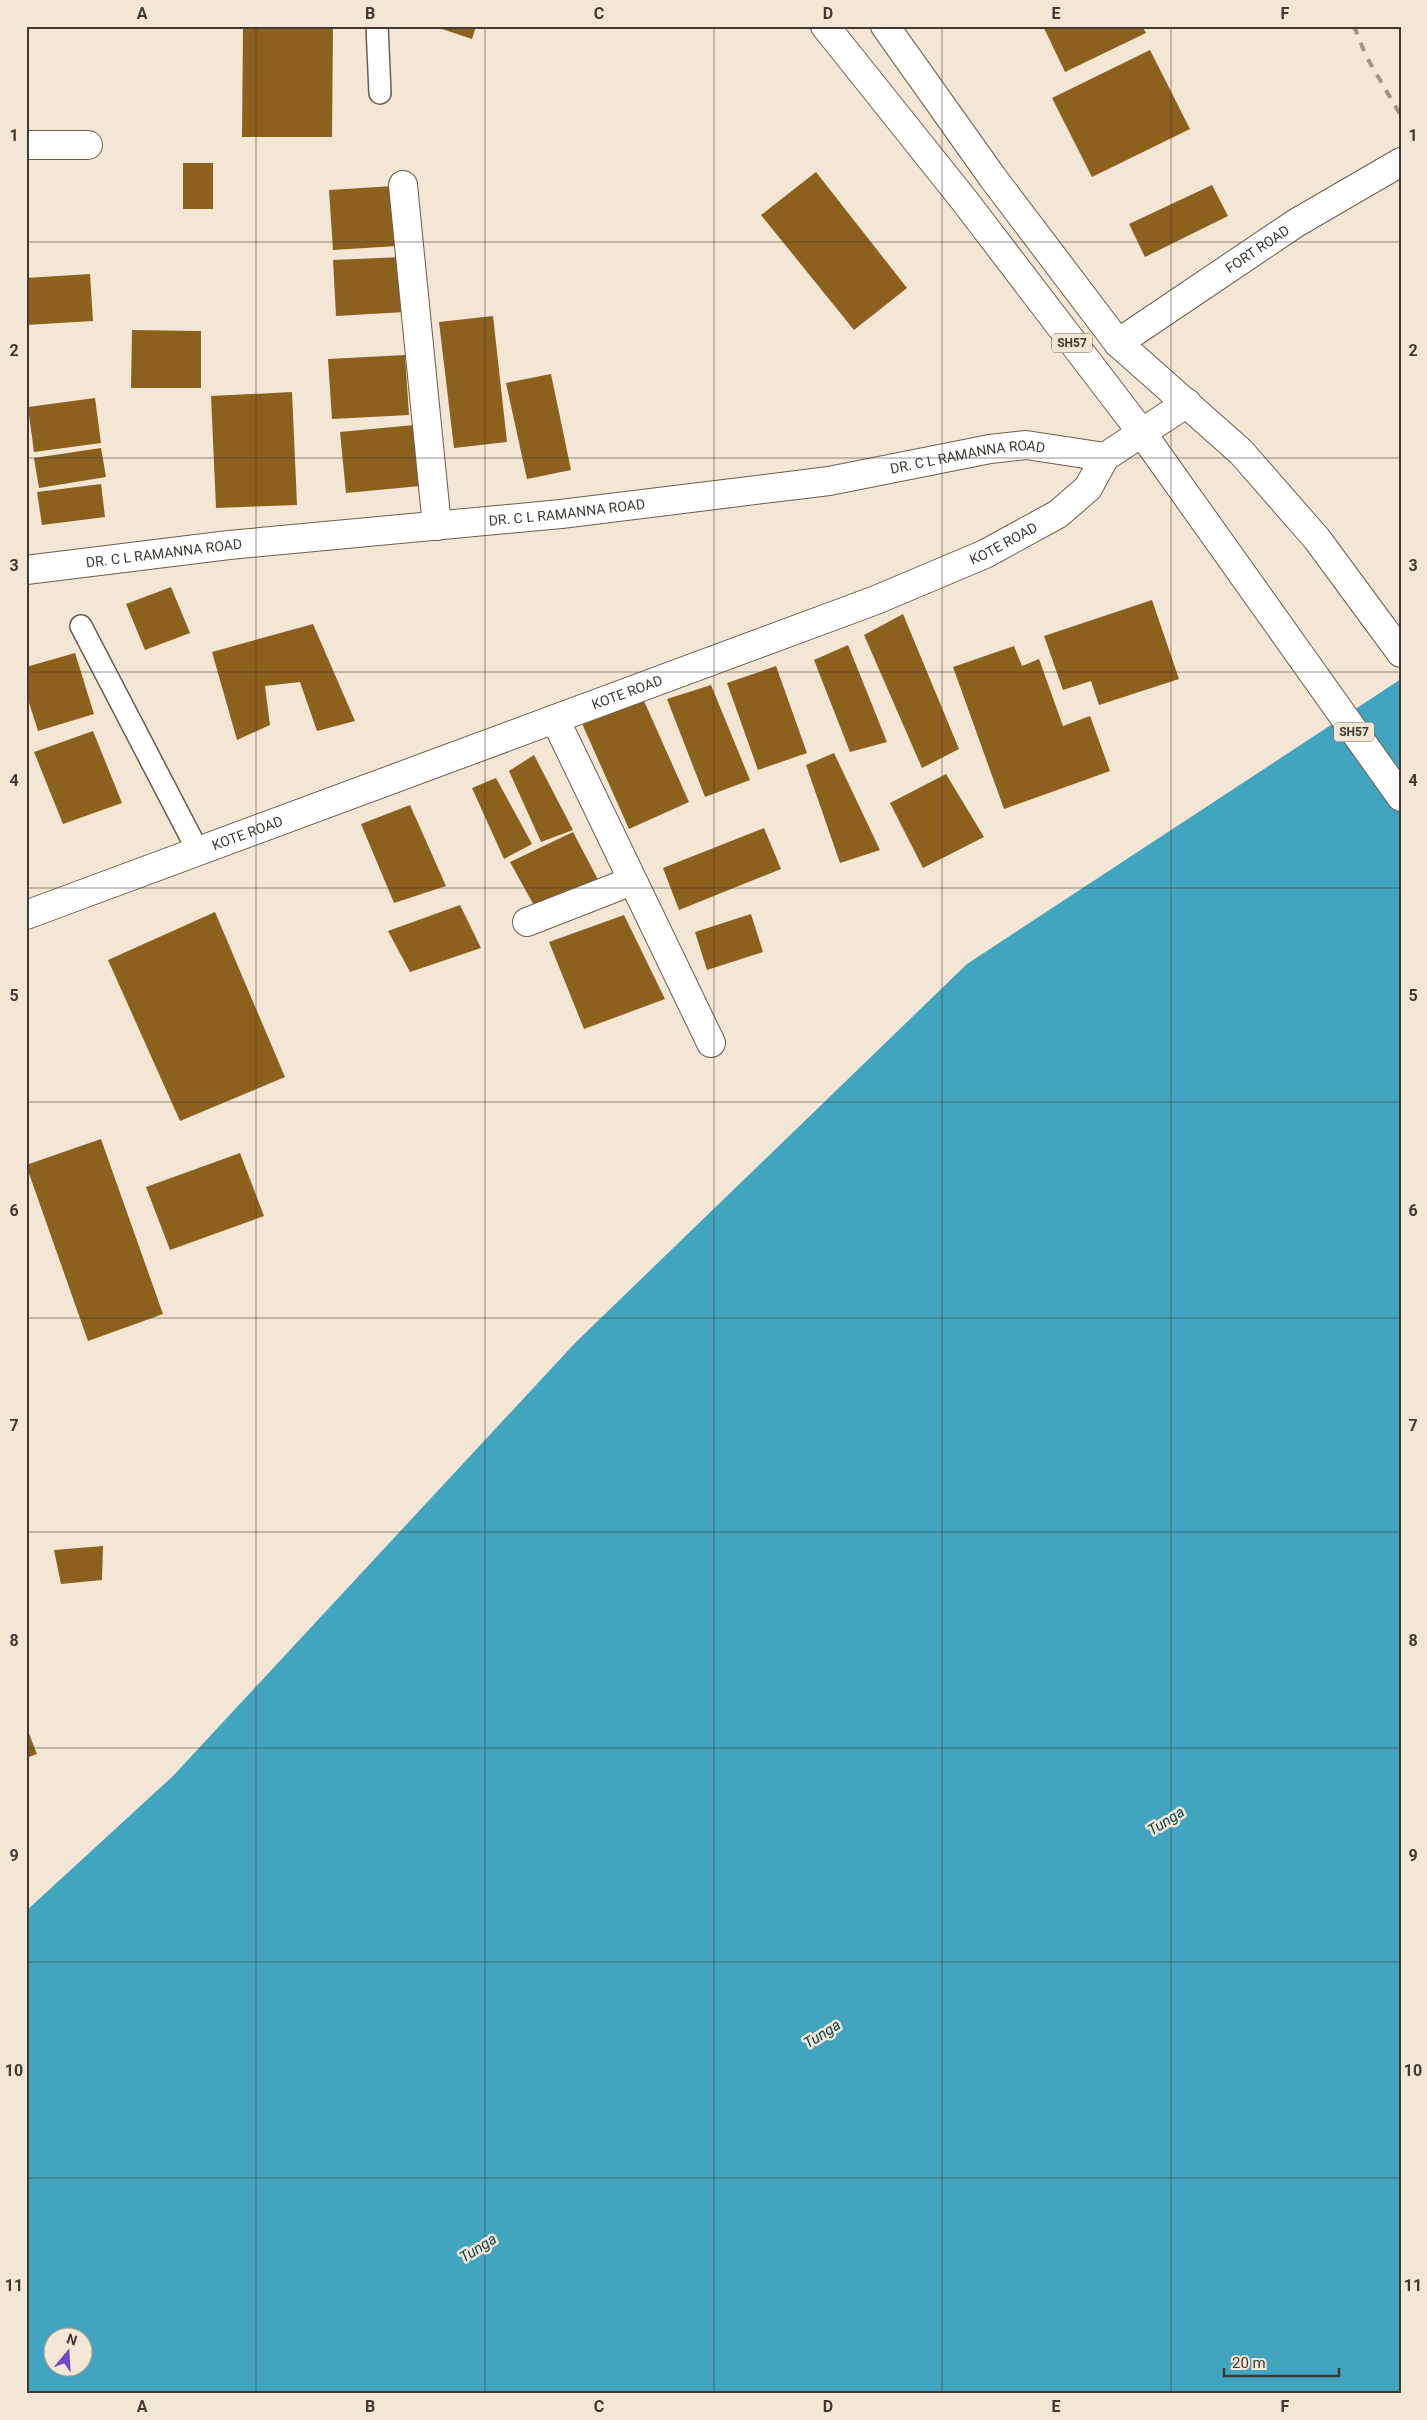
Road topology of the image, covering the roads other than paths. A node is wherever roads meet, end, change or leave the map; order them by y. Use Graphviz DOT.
graph roads {
  1 [pos="377,26"];
  2 [pos="825,26"];
  3 [pos="885,26"];
  4 [pos="380,93"];
  5 [pos="26,144"];
  6 [pos="88,146"];
  7 [pos="1401,162"];
  8 [pos="403,185"];
  9 [pos="1118,344"];
  10 [pos="1187,402"];
  11 [pos="1142,433"];
  12 [pos="1105,457"];
  13 [pos="437,526"];
  14 [pos="26,570"];
  15 [pos="81,626"];
  16 [pos="1393,643"];
  17 [pos="556,719"];
  18 [pos="1401,797"];
  19 [pos="198,851"];
  20 [pos="632,881"];
  21 [pos="26,915"];
  22 [pos="527,922"];
  23 [pos="711,1043"];
  1 -- 4 [label="lane"];
  2 -- 11 [label="street, SH57"];
  3 -- 9 [label="street, SH57"];
  5 -- 6 [label="street"];
  7 -- 9 [label="street, FORT ROAD"];
  8 -- 13 [label="street"];
  9 -- 10 [label="street, SH57"];
  10 -- 11 [label="street, KOTE ROAD"];
  10 -- 16 [label="street, SH57"];
  11 -- 12 [label="street, KOTE ROAD"];
  11 -- 18 [label="street, SH57"];
  12 -- 13 [label="street, DR. C L RAMANNA ROAD"];
  12 -- 17 [label="street, KOTE ROAD"];
  13 -- 14 [label="street, DR. C L RAMANNA ROAD"];
  15 -- 19 [label="lane"];
  17 -- 19 [label="street, KOTE ROAD"];
  17 -- 20 [label="street"];
  19 -- 21 [label="street, KOTE ROAD"];
  20 -- 22 [label="street"];
  20 -- 23 [label="street"];
}
